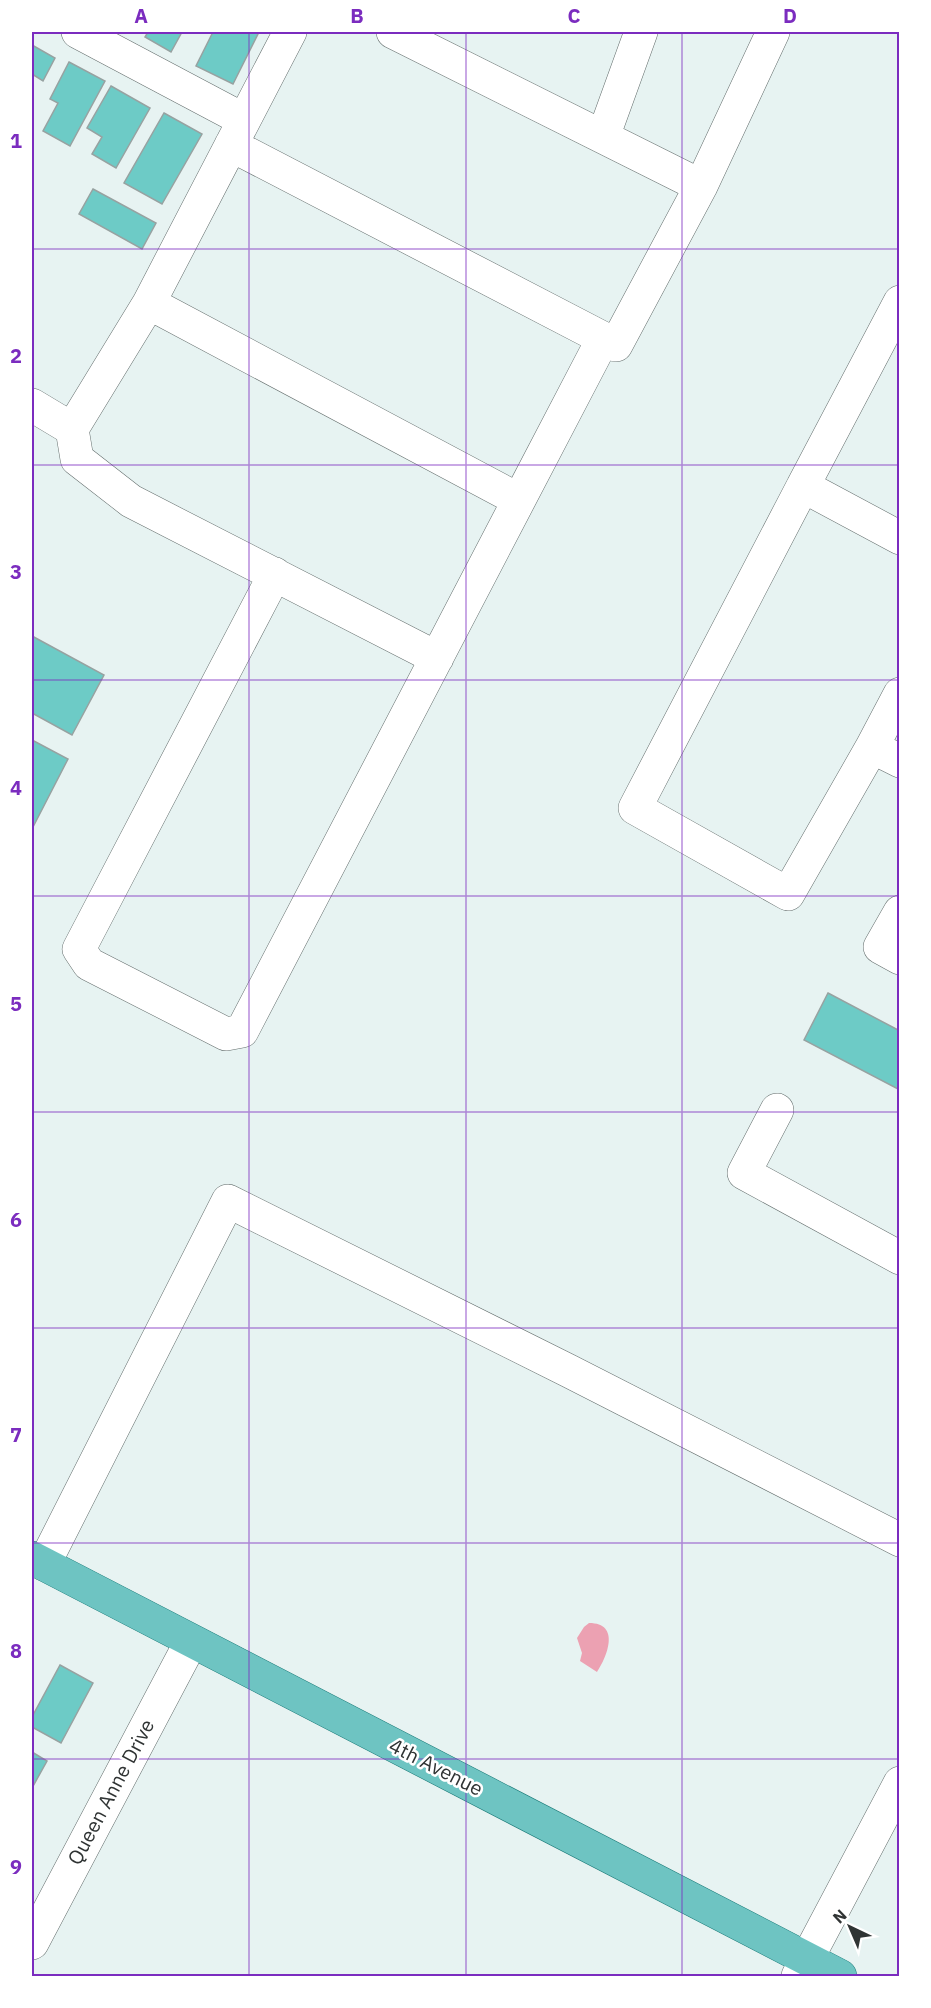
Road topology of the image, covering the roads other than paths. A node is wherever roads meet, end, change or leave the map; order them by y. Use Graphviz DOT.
graph roads {
  1 [pos="78,32"];
  2 [pos="290,32"];
  3 [pos="393,32"];
  4 [pos="641,32"];
  5 [pos="773,32"];
  6 [pos="238,132"];
  7 [pos="603,137"];
  8 [pos="701,186"];
  9 [pos="900,302"];
  10 [pos="149,303"];
  11 [pos="603,339"];
  12 [pos="32,405"];
  13 [pos="72,429"];
  14 [pos="804,486"];
  15 [pos="519,500"];
  16 [pos="900,538"];
  17 [pos="275,574"];
  18 [pos="437,658"];
  19 [pos="900,694"];
  20 [pos="886,754"];
  21 [pos="900,912"];
  22 [pos="900,958"];
  23 [pos="777,1110"];
  24 [pos="900,1258"];
  25 [pos="900,1540"];
  26 [pos="38,1561"];
  27 [pos="191,1642"];
  28 [pos="900,1783"];
  29 [pos="32,1943"];
  30 [pos="802,1968"];
  31 [pos="840,1977"];
  1 -- 6 [label="street"];
  2 -- 6 [label="street"];
  3 -- 7 [label="street"];
  4 -- 7 [label="street"];
  5 -- 8 [label="street"];
  6 -- 10 [label="street"];
  6 -- 11 [label="street"];
  7 -- 8 [label="street"];
  8 -- 11 [label="street"];
  9 -- 14 [label="street"];
  10 -- 13 [label="street"];
  10 -- 15 [label="street"];
  11 -- 15 [label="street"];
  12 -- 13 [label="street"];
  13 -- 17 [label="street"];
  14 -- 16 [label="street"];
  14 -- 20 [label="street"];
  15 -- 18 [label="street"];
  17 -- 18 [label="street"];
  17 -- 18 [label="street"];
  19 -- 20 [label="street"];
  21 -- 22 [label="street"];
  23 -- 24 [label="street"];
  25 -- 26 [label="street"];
  26 -- 27 [label="main road, 4th Avenue"];
  27 -- 29 [label="street, Queen Anne Drive"];
  27 -- 30 [label="main road, 4th Avenue"];
  28 -- 30 [label="street"];
  30 -- 31 [label="main road, 4th Avenue"];
}
